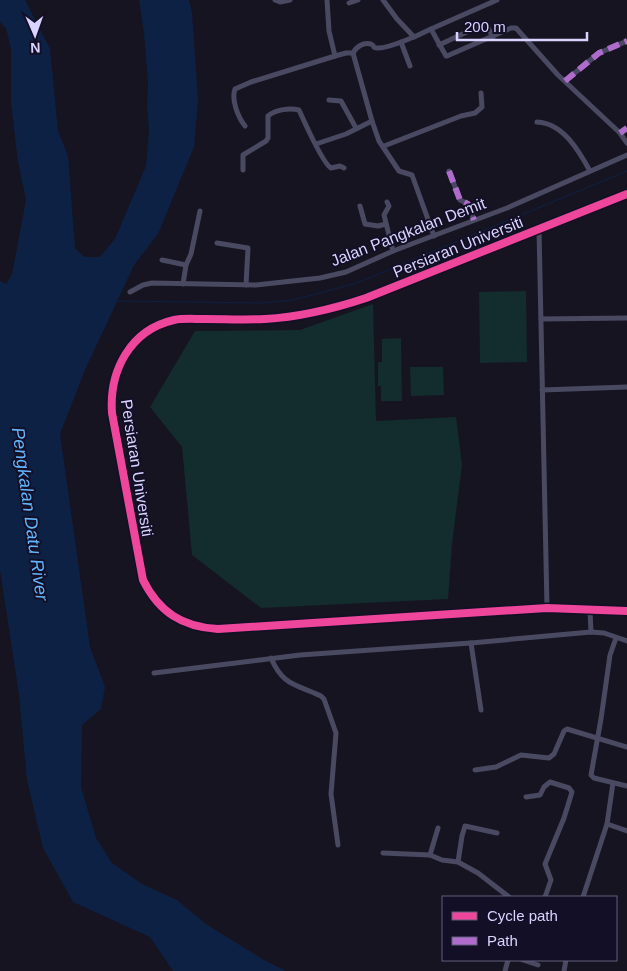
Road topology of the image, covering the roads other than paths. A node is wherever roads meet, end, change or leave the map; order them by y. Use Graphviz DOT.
graph roads {
  1 [pos="275,0"];
  2 [pos="290,0"];
  3 [pos="327,0"];
  4 [pos="358,0"];
  5 [pos="382,0"];
  6 [pos="497,0"];
  7 [pos="349,3"];
  8 [pos="431,30"];
  9 [pos="492,36"];
  10 [pos="414,37"];
  11 [pos="401,42"];
  12 [pos="627,42"];
  13 [pos="440,45"];
  14 [pos="353,53"];
  15 [pos="334,56"];
  16 [pos="410,66"];
  17 [pos="565,81"];
  18 [pos="481,92"];
  19 [pos="329,100"];
  20 [pos="372,121"];
  21 [pos="537,122"];
  22 [pos="245,126"];
  23 [pos="356,128"];
  24 [pos="627,128"];
  25 [pos="620,133"];
  26 [pos="627,143"];
  27 [pos="316,144"];
  28 [pos="384,146"];
  29 [pos="626,156"];
  30 [pos="627,162"];
  31 [pos="344,168"];
  32 [pos="242,170"];
  33 [pos="449,171"];
  34 [pos="590,171"];
  35 [pos="627,194"];
  36 [pos="387,202"];
  37 [pos="360,206"];
  38 [pos="200,211"];
  39 [pos="474,220"];
  40 [pos="386,224"];
  41 [pos="539,229"];
  42 [pos="434,236"];
  43 [pos="217,243"];
  44 [pos="394,250"];
  45 [pos="162,260"];
  46 [pos="186,265"];
  47 [pos="183,284"];
  48 [pos="246,285"];
  49 [pos="130,292"];
  50 [pos="627,318"];
  51 [pos="541,320"];
  52 [pos="627,387"];
  53 [pos="542,390"];
  54 [pos="546,608"];
  55 [pos="590,610"];
  56 [pos="627,612"];
  57 [pos="591,632"];
  58 [pos="616,638"];
  59 [pos="627,641"];
  60 [pos="471,643"];
  61 [pos="271,658"];
  62 [pos="154,673"];
  63 [pos="481,710"];
  64 [pos="597,740"];
  65 [pos="627,747"];
  66 [pos="475,770"];
  67 [pos="613,783"];
  68 [pos="627,786"];
  69 [pos="526,797"];
  70 [pos="607,824"];
  71 [pos="438,828"];
  72 [pos="627,831"];
  73 [pos="497,833"];
  74 [pos="338,845"];
  75 [pos="383,853"];
  76 [pos="430,855"];
  77 [pos="458,862"];
  78 [pos="508,896"];
  79 [pos="545,896"];
  80 [pos="583,896"];
  81 [pos="526,961"];
  82 [pos="538,965"];
  1 -- 2 [label="street"];
  3 -- 15 [label="street"];
  4 -- 7 [label="street"];
  5 -- 10 [label="street"];
  6 -- 8 [label="street"];
  8 -- 10 [label="street"];
  8 -- 13 [label="street"];
  9 -- 13 [label="street"];
  9 -- 13 [label="street"];
  9 -- 17 [label="street"];
  10 -- 11 [label="street"];
  11 -- 14 [label="street"];
  11 -- 16 [label="street"];
  12 -- 17 [label="street"];
  14 -- 15 [label="street"];
  14 -- 20 [label="street"];
  15 -- 22 [label="street"];
  17 -- 25 [label="street"];
  18 -- 28 [label="street"];
  19 -- 23 [label="street"];
  20 -- 23 [label="street"];
  20 -- 28 [label="street"];
  21 -- 34 [label="street"];
  23 -- 27 [label="street"];
  24 -- 25 [label="street"];
  25 -- 26 [label="street"];
  27 -- 31 [label="street"];
  27 -- 32 [label="street"];
  28 -- 42 [label="street"];
  29 -- 30 [label="street"];
  29 -- 34 [label="street, Jalan Pangkalan Demit"];
  33 -- 39 [label="street"];
  34 -- 39 [label="street, Jalan Pangkalan Demit"];
  35 -- 41 [label="street, Persiaran Universiti"];
  36 -- 40 [label="street"];
  37 -- 40 [label="street"];
  38 -- 46 [label="street"];
  39 -- 42 [label="street, Jalan Pangkalan Demit"];
  40 -- 44 [label="street"];
  41 -- 51 [label="street"];
  41 -- 54 [label="street, Persiaran Universiti"];
  42 -- 44 [label="street, Jalan Pangkalan Demit"];
  43 -- 48 [label="street"];
  44 -- 48 [label="street, Jalan Pangkalan Demit"];
  45 -- 46 [label="street"];
  46 -- 47 [label="street"];
  47 -- 48 [label="street, Jalan Pangkalan Demit"];
  47 -- 49 [label="street, Jalan Pangkalan Demit"];
  50 -- 51 [label="street"];
  51 -- 53 [label="street"];
  52 -- 53 [label="street"];
  53 -- 54 [label="street"];
  54 -- 55 [label="street, Persiaran Universiti"];
  55 -- 56 [label="street, Persiaran Universiti"];
  55 -- 57 [label="street"];
  57 -- 58 [label="street"];
  57 -- 60 [label="street"];
  58 -- 59 [label="street"];
  58 -- 64 [label="street"];
  60 -- 61 [label="street"];
  60 -- 63 [label="street"];
  61 -- 62 [label="street"];
  61 -- 74 [label="street"];
  64 -- 65 [label="street"];
  64 -- 66 [label="street"];
  64 -- 67 [label="street"];
  67 -- 68 [label="street"];
  67 -- 70 [label="street"];
  69 -- 79 [label="street"];
  70 -- 72 [label="street"];
  70 -- 80 [label="street"];
  71 -- 76 [label="street"];
  73 -- 77 [label="street"];
  75 -- 76 [label="street"];
  76 -- 77 [label="street"];
  77 -- 78 [label="street"];
  81 -- 82 [label="street"];
}
